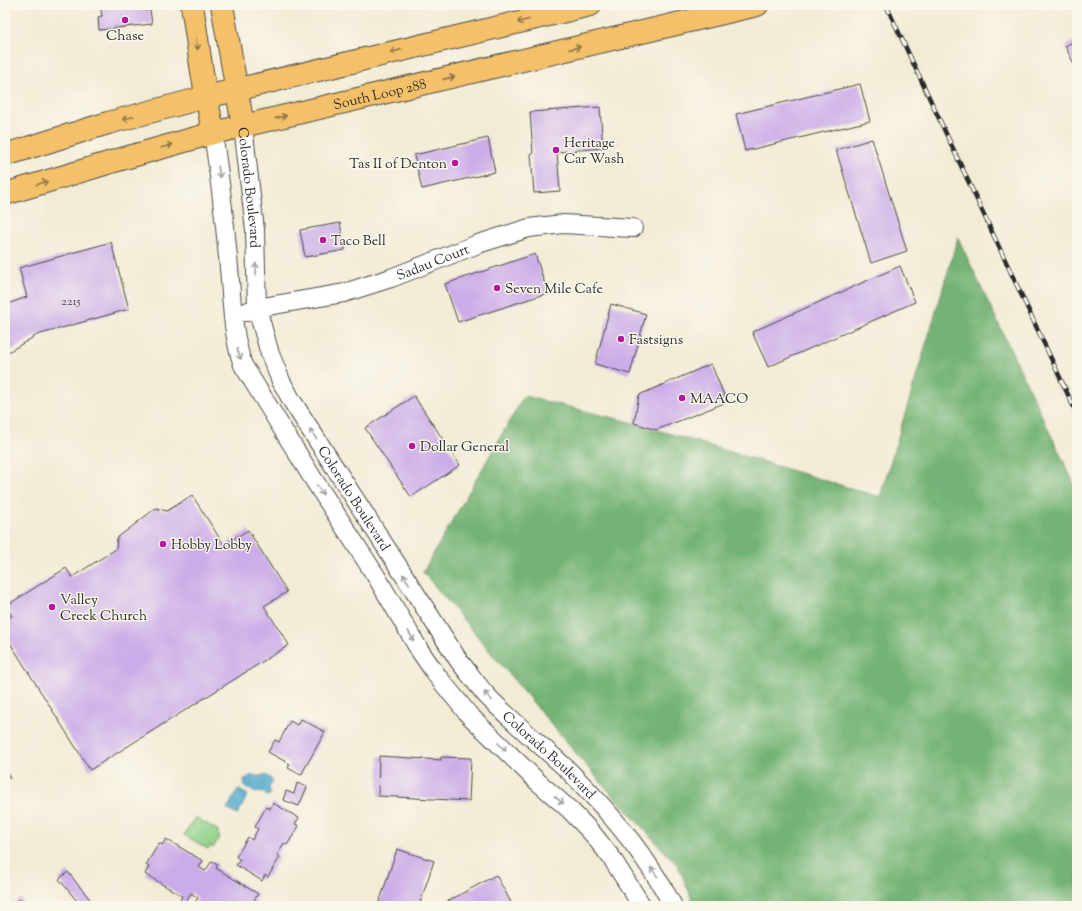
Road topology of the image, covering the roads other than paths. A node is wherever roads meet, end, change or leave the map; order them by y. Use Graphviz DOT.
graph roads {
  1 [pos="192,5"];
  2 [pos="222,5"];
  3 [pos="590,5"];
  4 [pos="757,5"];
  5 [pos="238,90"];
  6 [pos="206,97"];
  7 [pos="244,126"];
  8 [pos="213,133"];
  9 [pos="5,155"];
  10 [pos="5,194"];
  11 [pos="633,228"];
  12 [pos="257,308"];
  13 [pos="233,316"];
  14 [pos="421,604"];
  15 [pos="400,616"];
  16 [pos="600,804"];
  17 [pos="579,819"];
  18 [pos="616,822"];
  19 [pos="595,837"];
  20 [pos="642,906"];
  21 [pos="673,906"];
  1 -- 6 [label="main road, Colorado Boulevard, one-way"];
  2 -- 5 [label="main road, Colorado Boulevard"];
  3 -- 5 [label="main road, one-way"];
  7 -- 4 [label="main road, South Loop 288, one-way"];
  5 -- 6 [label="main road"];
  5 -- 7 [label="main road, Colorado Boulevard"];
  6 -- 8 [label="main road, Colorado Boulevard"];
  6 -- 9 [label="main road, one-way"];
  7 -- 8 [label="main road, South Loop 288"];
  12 -- 7 [label="street, Colorado Boulevard, one-way"];
  10 -- 8 [label="main road, South Loop 288, one-way"];
  8 -- 13 [label="street, Colorado Boulevard, one-way"];
  11 -- 12 [label="street, Sadau Court"];
  12 -- 13 [label="street, Sadau Court"];
  14 -- 12 [label="street, Colorado Boulevard, one-way"];
  13 -- 15 [label="street, Colorado Boulevard, one-way"];
  14 -- 15 [label="street"];
  16 -- 14 [label="street, Colorado Boulevard, one-way"];
  15 -- 17 [label="street, Colorado Boulevard, one-way"];
  16 -- 17 [label="street"];
  16 -- 18 [label="street, Colorado Boulevard"];
  17 -- 19 [label="street, Colorado Boulevard"];
  18 -- 19 [label="street"];
  21 -- 18 [label="street, Colorado Boulevard, one-way"];
  19 -- 20 [label="street, Colorado Boulevard"];
}
